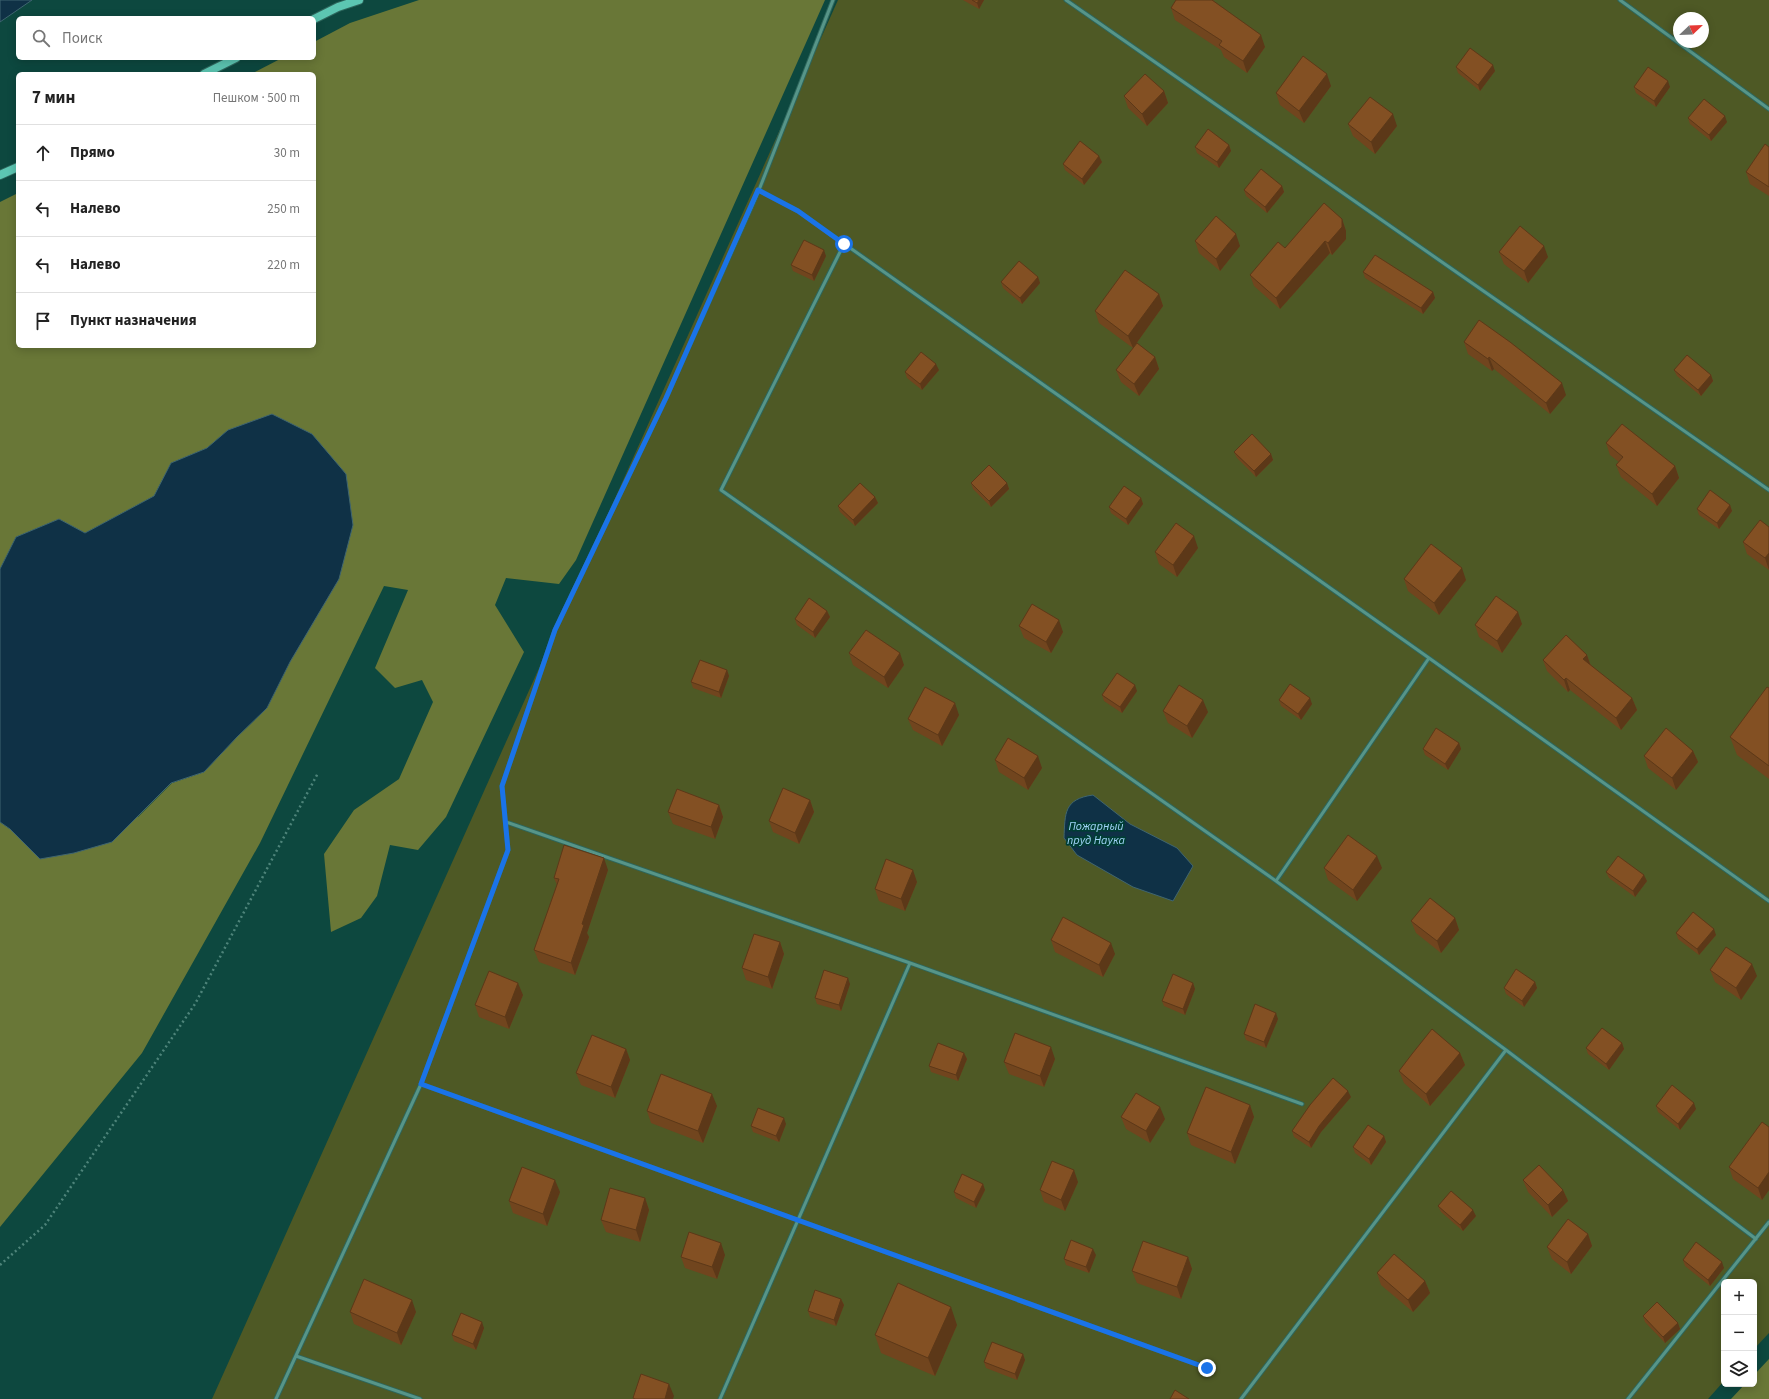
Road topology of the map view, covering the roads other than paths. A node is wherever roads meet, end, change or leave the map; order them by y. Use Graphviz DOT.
graph roads {
  1 [pos="359,0"];
  2 [pos="833,0"];
  3 [pos="1066,0"];
  4 [pos="1620,0"];
  5 [pos="316,18"];
  6 [pos="232,60"];
  7 [pos="208,72"];
  8 [pos="1769,109"];
  9 [pos="16,167"];
  10 [pos="0,176"];
  11 [pos="758,190"];
  12 [pos="844,244"];
  13 [pos="1769,489"];
  14 [pos="1429,658"];
  15 [pos="506,822"];
  16 [pos="1276,881"];
  17 [pos="1769,901"];
  18 [pos="910,963"];
  19 [pos="1506,1050"];
  20 [pos="421,1084"];
  21 [pos="1302,1104"];
  22 [pos="798,1220"];
  23 [pos="1769,1222"];
  24 [pos="1756,1239"];
  25 [pos="296,1356"];
  26 [pos="1207,1368"];
  27 [pos="276,1399"];
  28 [pos="420,1399"];
  29 [pos="720,1399"];
  30 [pos="1241,1399"];
  31 [pos="1628,1399"];
  1 -- 5 [label="street"];
  2 -- 11 [label="lane"];
  3 -- 13 [label="lane"];
  4 -- 8 [label="lane"];
  6 -- 7 [label="street"];
  9 -- 10 [label="street"];
  11 -- 12 [label="lane"];
  11 -- 15 [label="lane"];
  12 -- 14 [label="lane"];
  12 -- 16 [label="lane"];
  14 -- 16 [label="lane"];
  14 -- 17 [label="lane"];
  15 -- 18 [label="lane"];
  15 -- 20 [label="lane"];
  16 -- 19 [label="lane"];
  18 -- 21 [label="lane"];
  18 -- 22 [label="lane"];
  19 -- 24 [label="lane"];
  19 -- 30 [label="lane"];
  20 -- 22 [label="lane"];
  20 -- 25 [label="lane"];
  22 -- 26 [label="lane"];
  22 -- 29 [label="lane"];
  23 -- 24 [label="lane"];
  24 -- 31 [label="lane"];
  25 -- 27 [label="lane"];
  25 -- 28 [label="lane"];
}
